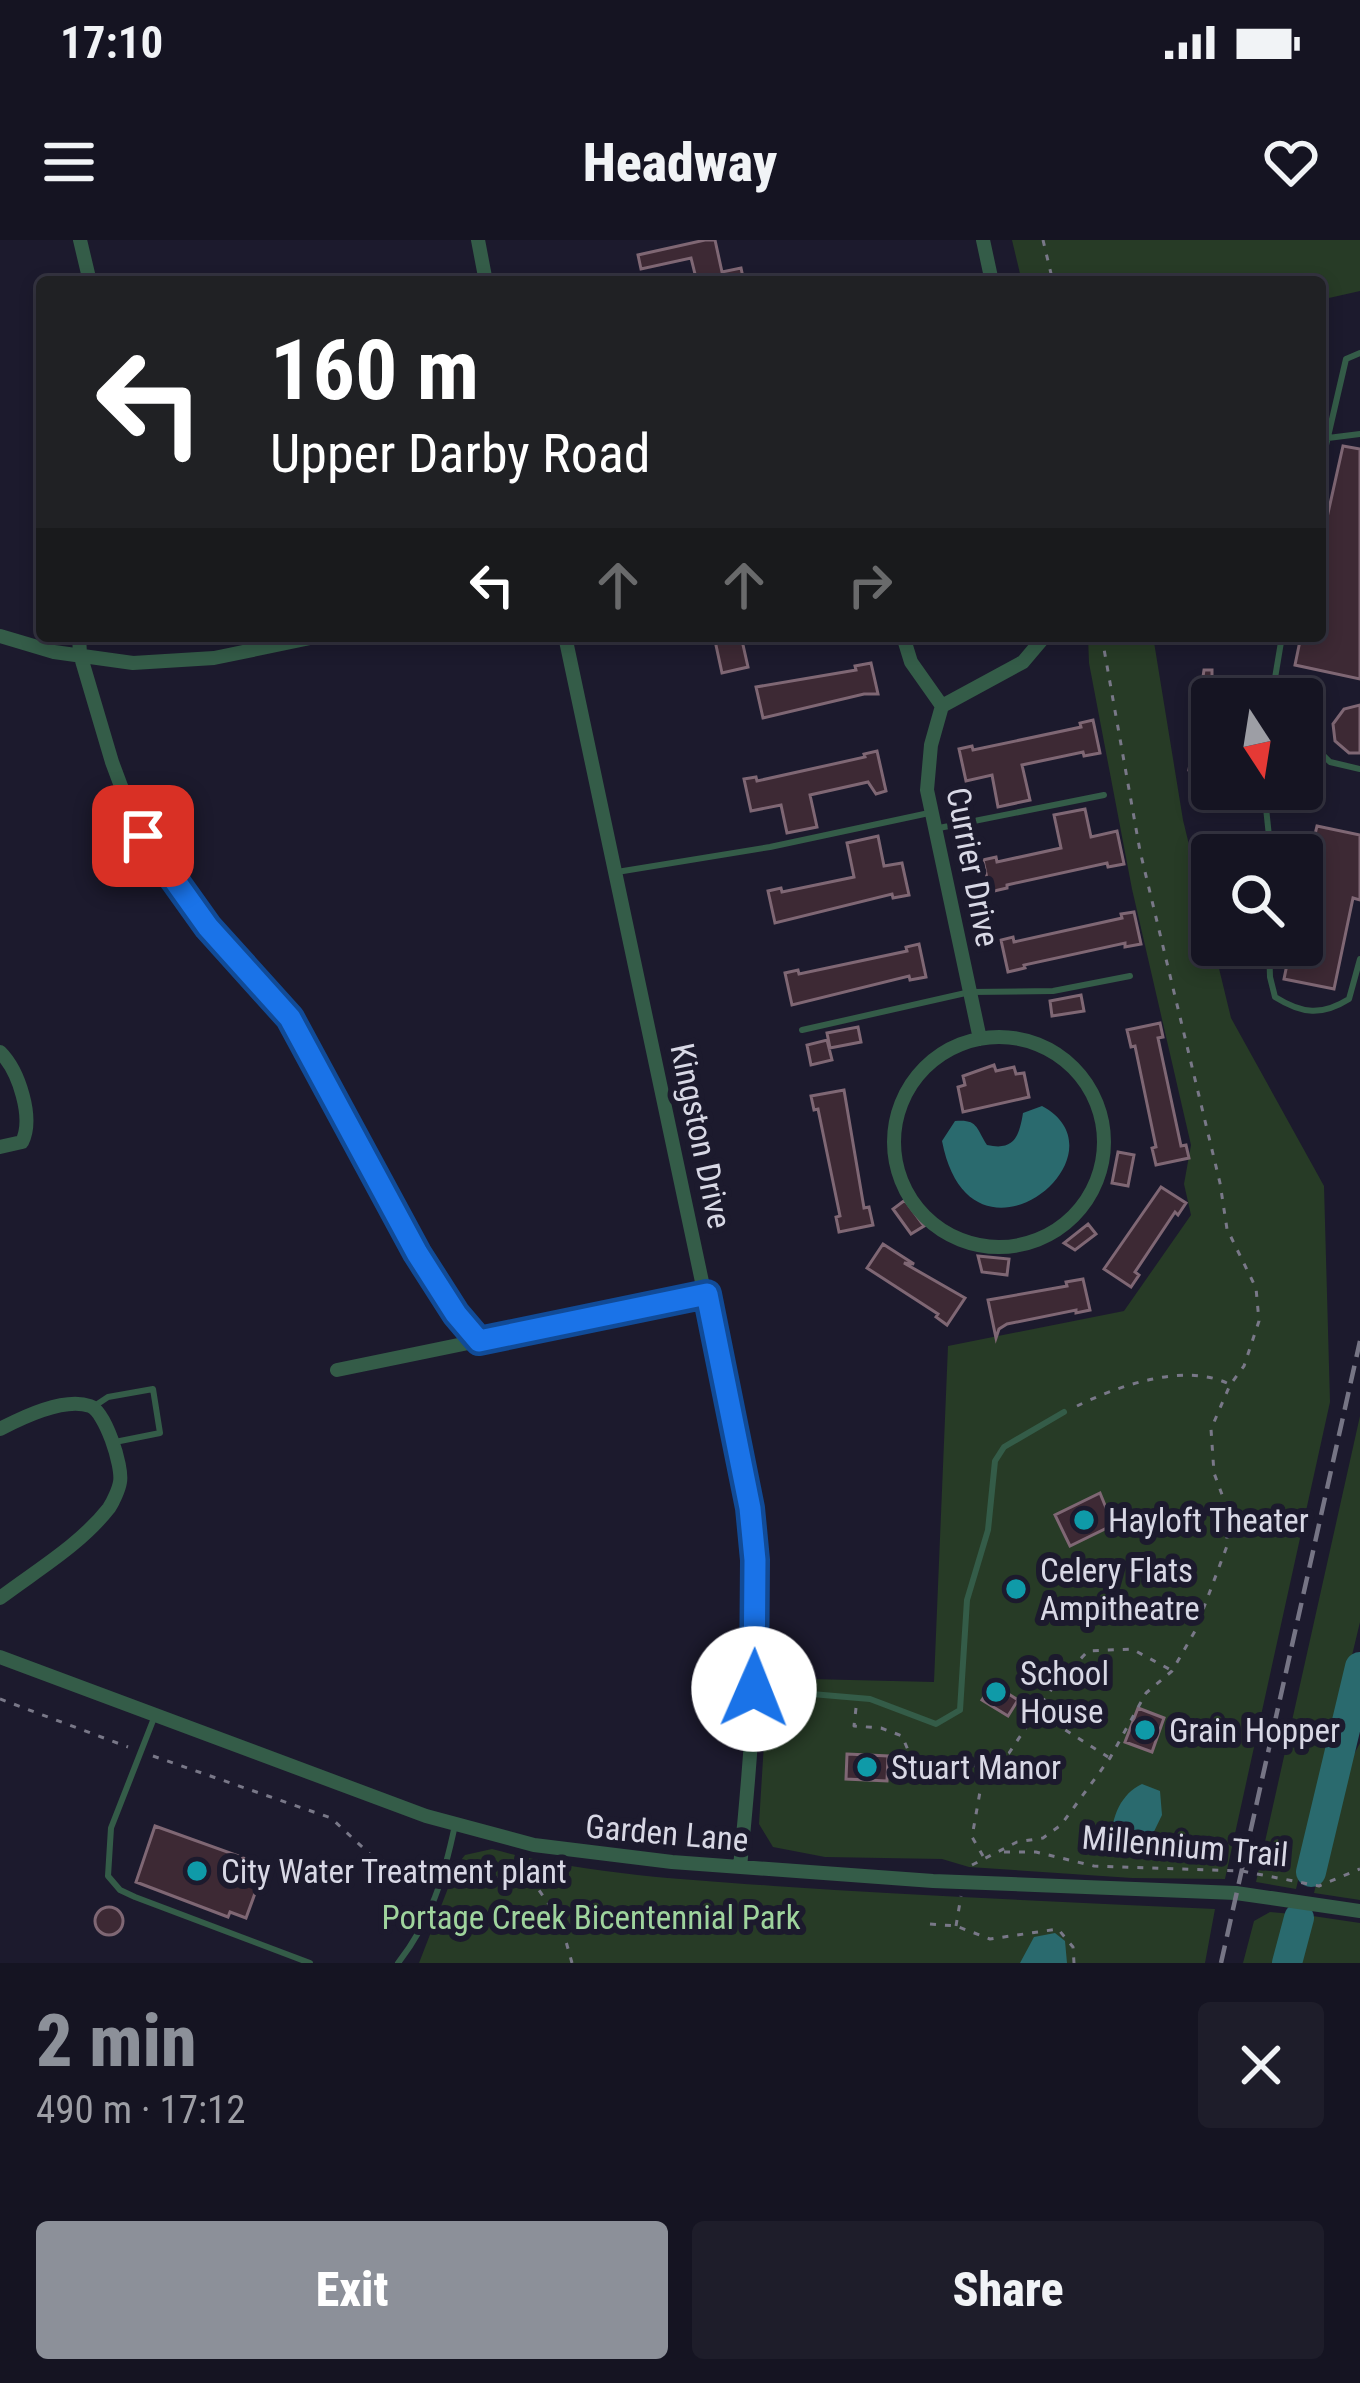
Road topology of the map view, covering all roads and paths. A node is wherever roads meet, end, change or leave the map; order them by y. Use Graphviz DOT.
graph roads {
  1 [pos="80,240"];
  2 [pos="478,240"];
  3 [pos="983,240"];
  4 [pos="1043,240"];
  5 [pos="88,276"];
  6 [pos="486,276"];
  7 [pos="991,276"];
  8 [pos="1052,276"];
  9 [pos="1360,353"];
  10 [pos="1360,434"];
  11 [pos="1328,438"];
  12 [pos="1326,446"];
  13 [pos="0,636"];
  14 [pos="79,642"];
  15 [pos="294,642"];
  16 [pos="567,642"];
  17 [pos="905,642"];
  18 [pos="1040,642"];
  19 [pos="1106,642"];
  20 [pos="1281,642"];
  21 [pos="80,654"];
  22 [pos="1275,678"];
  23 [pos="942,706"];
  24 [pos="1323,755"];
  25 [pos="1360,769"];
  26 [pos="1104,795"];
  27 [pos="934,821"];
  28 [pos="617,872"];
  29 [pos="1360,959"];
  30 [pos="1270,966"];
  31 [pos="1130,976"];
  32 [pos="970,992"];
  33 [pos="802,1030"];
  34 [pos="980,1039"];
  35 [pos="0,1052"];
  36 [pos="0,1147"];
  37 [pos="707,1294"];
  38 [pos="479,1341"];
  39 [pos="337,1370"];
  40 [pos="1230,1384"];
  41 [pos="92,1407"];
  42 [pos="1064,1412"];
  43 [pos="0,1429"];
  44 [pos="111,1442"];
  45 [pos="0,1598"];
  46 [pos="0,1657"];
  47 [pos="1172,1671"];
  48 [pos="754,1689"];
  49 [pos="857,1698"];
  50 [pos="0,1699"];
  51 [pos="1038,1712"];
  52 [pos="155,1715"];
  53 [pos="141,1752"];
  54 [pos="911,1757"];
  55 [pos="1110,1758"];
  56 [pos="984,1769"];
  57 [pos="888,1778"];
  58 [pos="455,1826"];
  59 [pos="983,1857"];
  60 [pos="740,1867"];
  61 [pos="1360,1869"];
  62 [pos="443,1881"];
  63 [pos="1360,1911"];
  64 [pos="931,1924"];
  65 [pos="310,1963"];
  66 [pos="398,1963"];
  67 [pos="572,1963"];
  68 [pos="1074,1963"];
  1 -- 5 [label="street"];
  2 -- 6 [label="street"];
  3 -- 7 [label="street"];
  4 -- 8 [label="path"];
  9 -- 11 [label="lane"];
  10 -- 11 [label="lane"];
  11 -- 12 [label="lane"];
  13 -- 21 [label="street"];
  14 -- 21 [label="street"];
  15 -- 21 [label="street"];
  16 -- 28 [label="street, Kingston Drive"];
  17 -- 23 [label="street"];
  18 -- 23 [label="street"];
  19 -- 40 [label="path"];
  20 -- 22 [label="lane"];
  21 -- 38 [label="street"];
  23 -- 27 [label="street, Currier Drive"];
  24 -- 25 [label="lane"];
  26 -- 27 [label="lane"];
  27 -- 28 [label="lane"];
  27 -- 32 [label="street, Currier Drive"];
  28 -- 37 [label="street, Kingston Drive"];
  29 -- 30 [label="lane"];
  31 -- 32 [label="lane"];
  32 -- 33 [label="lane"];
  32 -- 34 [label="street, Currier Drive"];
  34 -- 34 [label="street"];
  35 -- 36 [label="street"];
  37 -- 38 [label="street"];
  37 -- 48 [label="street, Kingston Drive"];
  38 -- 39 [label="street"];
  40 -- 42 [label="path"];
  40 -- 47 [label="path"];
  41 -- 43 [label="street"];
  41 -- 44 [label="street"];
  41 -- 44 [label="lane"];
  42 -- 49 [label="lane"];
  44 -- 45 [label="street"];
  46 -- 52 [label="street, Garden Lane"];
  47 -- 51 [label="path"];
  47 -- 55 [label="path"];
  48 -- 49 [label="lane"];
  48 -- 60 [label="street, Kingston Drive"];
  49 -- 54 [label="path"];
  50 -- 53 [label="path"];
  51 -- 55 [label="path"];
  51 -- 56 [label="path"];
  52 -- 53 [label="lane"];
  52 -- 58 [label="street, Garden Lane"];
  53 -- 62 [label="path"];
  53 -- 65 [label="lane"];
  54 -- 56 [label="path"];
  54 -- 57 [label="path"];
  55 -- 61 [label="path, Millennium Trail"];
  56 -- 59 [label="path"];
  58 -- 60 [label="street, Garden Lane"];
  58 -- 62 [label="lane"];
  60 -- 63 [label="street, Garden Lane"];
  62 -- 66 [label="lane"];
  62 -- 67 [label="path"];
  64 -- 68 [label="path"];
}
